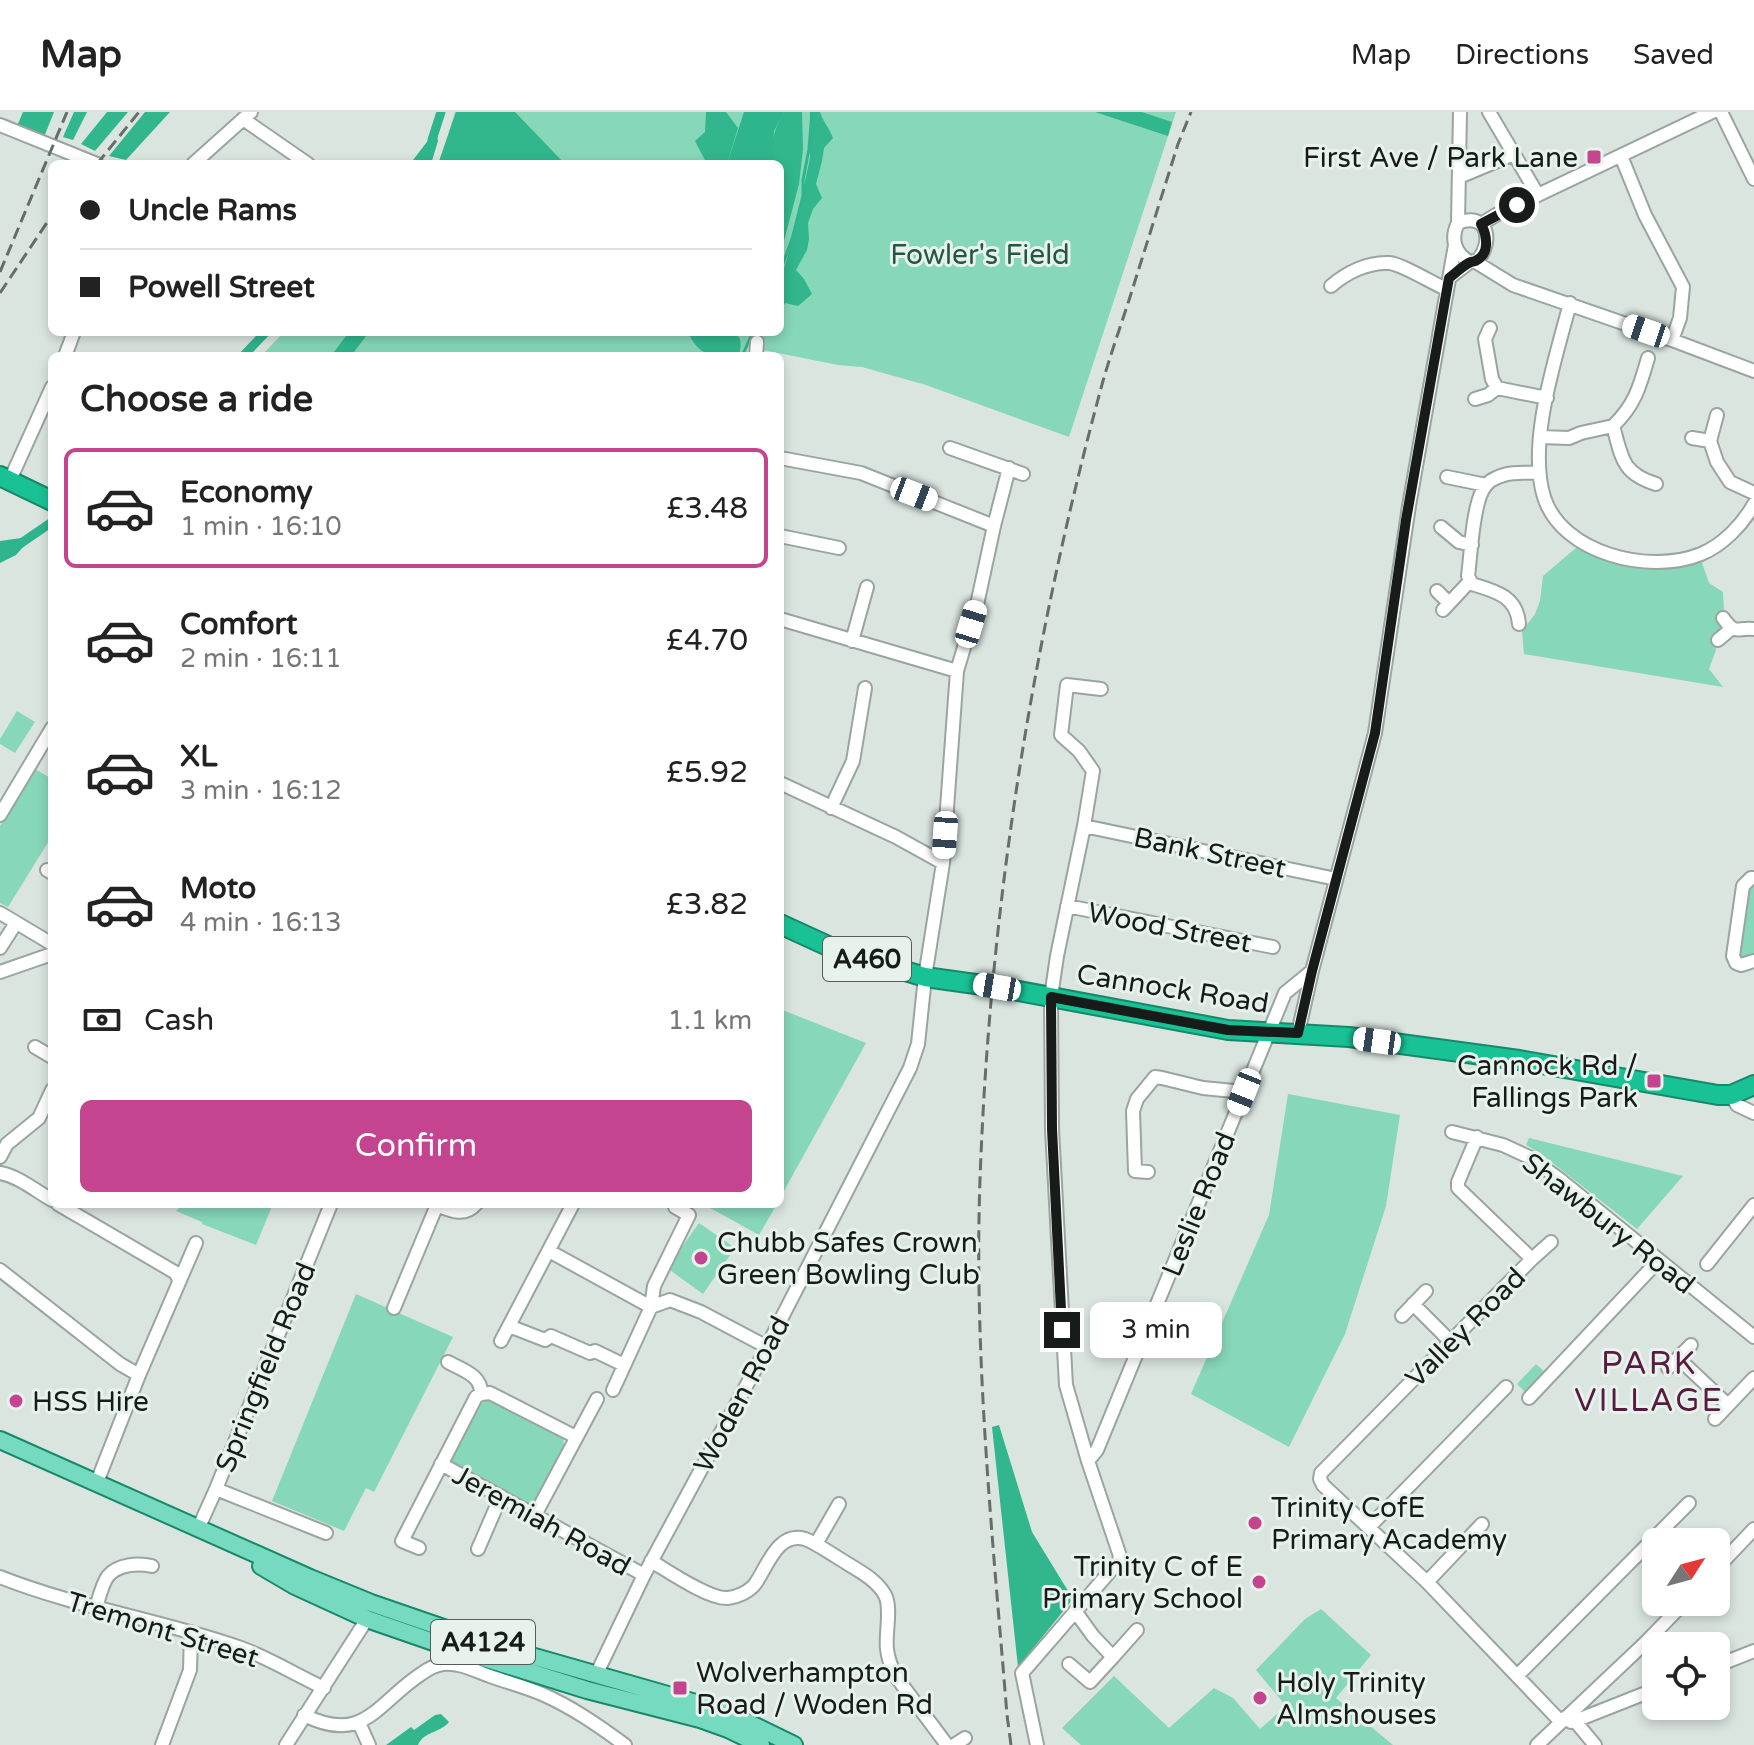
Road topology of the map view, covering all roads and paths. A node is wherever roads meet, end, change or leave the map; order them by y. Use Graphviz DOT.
graph roads {
  1 [pos="1460,112"];
  2 [pos="1489,112"];
  3 [pos="1712,112"];
  4 [pos="1721,112"];
  5 [pos="247,116"];
  6 [pos="0,125"];
  7 [pos="1514,154"];
  8 [pos="1621,156"];
  9 [pos="87,160"];
  10 [pos="198,160"];
  11 [pos="303,160"];
  12 [pos="1459,177"];
  13 [pos="1754,179"];
  14 [pos="1538,195"];
  15 [pos="1458,223"];
  16 [pos="1481,224"];
  17 [pos="1455,245"];
  18 [pos="1486,248"];
  19 [pos="1472,262"];
  20 [pos="1497,276"];
  21 [pos="1448,283"];
  22 [pos="1331,286"];
  23 [pos="1570,303"];
  24 [pos="1482,335"];
  25 [pos="1672,340"];
  26 [pos="757,342"];
  27 [pos="756,352"];
  28 [pos="1648,358"];
  29 [pos="1754,371"];
  30 [pos="1644,373"];
  31 [pos="1658,379"];
  32 [pos="1497,388"];
  33 [pos="48,395"];
  34 [pos="1547,398"];
  35 [pos="1475,399"];
  36 [pos="1717,415"];
  37 [pos="1613,426"];
  38 [pos="1541,437"];
  39 [pos="1692,438"];
  40 [pos="1710,441"];
  41 [pos="950,448"];
  42 [pos="784,459"];
  43 [pos="1009,468"];
  44 [pos="1539,473"];
  45 [pos="1023,474"];
  46 [pos="1447,477"];
  47 [pos="5,478"];
  48 [pos="1656,484"];
  49 [pos="1486,485"];
  50 [pos="1754,493"];
  51 [pos="48,499"];
  52 [pos="1754,504"];
  53 [pos="1750,521"];
  54 [pos="994,526"];
  55 [pos="826,530"];
  56 [pos="1443,533"];
  57 [pos="784,537"];
  58 [pos="823,545"];
  59 [pos="1472,545"];
  60 [pos="839,548"];
  61 [pos="1470,581"];
  62 [pos="867,587"];
  63 [pos="1437,591"];
  64 [pos="1530,604"];
  65 [pos="784,620"];
  66 [pos="1754,629"];
  67 [pos="1718,640"];
  68 [pos="852,641"];
  69 [pos="957,671"];
  70 [pos="865,688"];
  71 [pos="1101,689"];
  72 [pos="48,735"];
  73 [pos="784,785"];
  74 [pos="831,808"];
  75 [pos="0,815"];
  76 [pos="1084,826"];
  77 [pos="943,863"];
  78 [pos="1754,878"];
  79 [pos="1336,879"];
  80 [pos="1067,906"];
  81 [pos="0,913"];
  82 [pos="16,923"];
  83 [pos="784,926"];
  84 [pos="48,942"];
  85 [pos="1273,947"];
  86 [pos="0,948"];
  87 [pos="48,955"];
  88 [pos="1754,961"];
  89 [pos="1312,971"];
  90 [pos="0,972"];
  91 [pos="925,977"];
  92 [pos="1051,997"];
  93 [pos="1269,1033"];
  94 [pos="1298,1033"];
  95 [pos="35,1047"];
  96 [pos="48,1055"];
  97 [pos="1754,1085"];
  98 [pos="1244,1092"];
  99 [pos="1731,1095"];
  100 [pos="48,1109"];
  101 [pos="1754,1113"];
  102 [pos="1452,1132"];
  103 [pos="1477,1137"];
  104 [pos="0,1157"];
  105 [pos="1148,1172"];
  106 [pos="0,1173"];
  107 [pos="48,1198"];
  108 [pos="1754,1205"];
  109 [pos="65,1208"];
  110 [pos="329,1208"];
  111 [pos="435,1208"];
  112 [pos="445,1208"];
  113 [pos="473,1208"];
  114 [pos="571,1208"];
  115 [pos="677,1208"];
  116 [pos="1551,1242"];
  117 [pos="196,1243"];
  118 [pos="549,1251"];
  119 [pos="1532,1259"];
  120 [pos="1659,1260"];
  121 [pos="1707,1264"];
  122 [pos="0,1270"];
  123 [pos="179,1281"];
  124 [pos="1426,1291"];
  125 [pos="1413,1304"];
  126 [pos="651,1307"];
  127 [pos="394,1308"];
  128 [pos="1402,1316"];
  129 [pos="509,1326"];
  130 [pos="1754,1337"];
  131 [pos="501,1341"];
  132 [pos="1451,1342"];
  133 [pos="1691,1345"];
  134 [pos="767,1347"];
  135 [pos="1678,1358"];
  136 [pos="448,1362"];
  137 [pos="624,1365"];
  138 [pos="1668,1368"];
  139 [pos="139,1375"];
  140 [pos="1754,1378"];
  141 [pos="1506,1387"];
  142 [pos="613,1390"];
  143 [pos="481,1394"];
  144 [pos="1529,1398"];
  145 [pos="597,1399"];
  146 [pos="1728,1405"];
  147 [pos="1715,1419"];
  148 [pos="576,1437"];
  149 [pos="1,1444"];
  150 [pos="1088,1461"];
  151 [pos="441,1464"];
  152 [pos="97,1482"];
  153 [pos="216,1489"];
  154 [pos="501,1496"];
  155 [pos="1689,1503"];
  156 [pos="839,1504"];
  157 [pos="535,1515"];
  158 [pos="1482,1524"];
  159 [pos="1369,1527"];
  160 [pos="198,1529"];
  161 [pos="1754,1529"];
  162 [pos="326,1533"];
  163 [pos="816,1544"];
  164 [pos="419,1548"];
  165 [pos="478,1549"];
  166 [pos="1730,1554"];
  167 [pos="651,1561"];
  168 [pos="152,1566"];
  169 [pos="644,1575"];
  170 [pos="0,1577"];
  171 [pos="1427,1582"];
  172 [pos="96,1608"];
  173 [pos="369,1611"];
  174 [pos="1075,1611"];
  175 [pos="1671,1616"];
  176 [pos="1137,1630"];
  177 [pos="191,1632"];
  178 [pos="1754,1651"];
  179 [pos="1113,1657"];
  180 [pos="1730,1660"];
  181 [pos="1069,1664"];
  182 [pos="596,1675"];
  183 [pos="1518,1675"];
  184 [pos="324,1688"];
  185 [pos="587,1690"];
  186 [pos="1642,1694"];
  187 [pos="1588,1697"];
  188 [pos="1598,1711"];
  189 [pos="304,1715"];
  190 [pos="1568,1720"];
  191 [pos="360,1725"];
  192 [pos="162,1745"];
  193 [pos="286,1745"];
  194 [pos="369,1745"];
  195 [pos="625,1745"];
  196 [pos="761,1745"];
  197 [pos="794,1745"];
  198 [pos="947,1745"];
  199 [pos="1037,1745"];
  200 [pos="1537,1745"];
  201 [pos="1595,1745"];
  1 -- 12 [label="street"];
  2 -- 7 [label="street"];
  3 -- 8 [label="street"];
  4 -- 13 [label="street"];
  5 -- 10 [label="street"];
  5 -- 11 [label="street"];
  6 -- 9 [label="street"];
  7 -- 12 [label="street"];
  7 -- 14 [label="street"];
  8 -- 14 [label="street"];
  8 -- 25 [label="street"];
  12 -- 15 [label="street"];
  14 -- 16 [label="street"];
  15 -- 16 [label="street"];
  15 -- 17 [label="street"];
  16 -- 18 [label="street"];
  17 -- 19 [label="street"];
  17 -- 21 [label="street"];
  18 -- 19 [label="street"];
  18 -- 20 [label="street"];
  19 -- 20 [label="street"];
  19 -- 21 [label="street"];
  20 -- 23 [label="street"];
  21 -- 22 [label="street"];
  21 -- 79 [label="street"];
  23 -- 25 [label="street"];
  23 -- 34 [label="street"];
  24 -- 32 [label="street"];
  25 -- 29 [label="street"];
  26 -- 27 [label="street"];
  28 -- 30 [label="street"];
  30 -- 31 [label="street"];
  30 -- 37 [label="street"];
  32 -- 34 [label="street"];
  32 -- 35 [label="street"];
  33 -- 47 [label="street"];
  34 -- 38 [label="street"];
  36 -- 40 [label="street"];
  37 -- 38 [label="street"];
  37 -- 48 [label="street"];
  38 -- 44 [label="street"];
  39 -- 40 [label="street"];
  40 -- 50 [label="street"];
  41 -- 43 [label="street"];
  42 -- 54 [label="street"];
  43 -- 45 [label="street"];
  43 -- 54 [label="street, Woden Road"];
  44 -- 49 [label="street"];
  44 -- 53 [label="street"];
  46 -- 49 [label="street"];
  47 -- 51 [label="highway"];
  49 -- 59 [label="street"];
  52 -- 53 [label="street"];
  54 -- 69 [label="street, Woden Road"];
  55 -- 58 [label="street"];
  56 -- 59 [label="street"];
  57 -- 58 [label="street"];
  58 -- 60 [label="street"];
  59 -- 61 [label="street"];
  61 -- 63 [label="street"];
  61 -- 64 [label="street"];
  62 -- 68 [label="street"];
  65 -- 68 [label="street"];
  66 -- 67 [label="street"];
  68 -- 69 [label="street"];
  69 -- 77 [label="street, Woden Road"];
  70 -- 74 [label="street"];
  71 -- 76 [label="street"];
  72 -- 75 [label="street"];
  73 -- 74 [label="street"];
  74 -- 77 [label="street"];
  76 -- 79 [label="street, Bank Street"];
  76 -- 80 [label="street"];
  77 -- 91 [label="street, Woden Road"];
  78 -- 88 [label="street"];
  79 -- 89 [label="street"];
  80 -- 85 [label="street, Wood Street"];
  80 -- 92 [label="street"];
  81 -- 82 [label="street"];
  82 -- 84 [label="street"];
  82 -- 86 [label="street"];
  83 -- 91 [label="highway, Cannock Road / A460"];
  87 -- 90 [label="street"];
  89 -- 93 [label="street, Leslie Road"];
  89 -- 94 [label="street"];
  91 -- 92 [label="highway, Cannock Road / A460"];
  91 -- 134 [label="street, Woden Road"];
  92 -- 93 [label="highway, Cannock Road / A460"];
  92 -- 150 [label="street"];
  93 -- 94 [label="highway, Cannock Road / A460"];
  93 -- 98 [label="street, Leslie Road"];
  94 -- 99 [label="highway, Cannock Road / A460"];
  95 -- 96 [label="street"];
  97 -- 99 [label="highway"];
  98 -- 105 [label="street"];
  98 -- 150 [label="street, Leslie Road"];
  99 -- 101 [label="street"];
  100 -- 104 [label="street"];
  102 -- 103 [label="street, Shawbury Road"];
  103 -- 119 [label="street, Valley Road"];
  103 -- 120 [label="street, Shawbury Road"];
  106 -- 107 [label="street"];
  108 -- 121 [label="street"];
  109 -- 123 [label="street"];
  110 -- 153 [label="street, Springfield Road"];
  111 -- 127 [label="street"];
  112 -- 113 [label="street"];
  114 -- 118 [label="street"];
  115 -- 126 [label="street"];
  116 -- 119 [label="street"];
  117 -- 123 [label="street"];
  118 -- 126 [label="street"];
  118 -- 129 [label="street"];
  119 -- 132 [label="street, Valley Road"];
  120 -- 130 [label="street, Shawbury Road"];
  120 -- 144 [label="street"];
  122 -- 139 [label="street"];
  123 -- 139 [label="street"];
  124 -- 125 [label="street"];
  125 -- 128 [label="street"];
  125 -- 132 [label="street"];
  126 -- 134 [label="street"];
  126 -- 137 [label="street"];
  129 -- 131 [label="street"];
  129 -- 137 [label="street"];
  132 -- 159 [label="street, Valley Road"];
  133 -- 135 [label="street"];
  134 -- 167 [label="street, Woden Road"];
  135 -- 138 [label="street"];
  135 -- 146 [label="street"];
  136 -- 143 [label="street"];
  137 -- 142 [label="street"];
  139 -- 152 [label="street"];
  140 -- 146 [label="street"];
  141 -- 159 [label="street"];
  143 -- 148 [label="street"];
  143 -- 151 [label="street"];
  145 -- 148 [label="street"];
  146 -- 147 [label="street"];
  148 -- 157 [label="street"];
  149 -- 152 [label="main road, A4124"];
  150 -- 174 [label="street"];
  151 -- 154 [label="street, Jeremiah Road"];
  151 -- 164 [label="street"];
  152 -- 160 [label="main road, A4124"];
  153 -- 160 [label="street, Springfield Road"];
  153 -- 162 [label="street"];
  154 -- 157 [label="street, Jeremiah Road"];
  154 -- 165 [label="street"];
  155 -- 183 [label="street"];
  156 -- 163 [label="street"];
  157 -- 169 [label="street, Jeremiah Road"];
  158 -- 171 [label="street"];
  159 -- 171 [label="street"];
  160 -- 173 [label="main road, A4124"];
  161 -- 166 [label="street"];
  163 -- 167 [label="street"];
  163 -- 198 [label="street"];
  167 -- 169 [label="street, Woden Road"];
  168 -- 172 [label="street"];
  169 -- 182 [label="street, Woden Road"];
  170 -- 172 [label="street, Tremont Street"];
  171 -- 183 [label="street"];
  172 -- 177 [label="street, Tremont Street"];
  173 -- 182 [label="main road, A4124"];
  173 -- 184 [label="street"];
  173 -- 185 [label="main road, A4124"];
  174 -- 179 [label="street"];
  174 -- 199 [label="street"];
  175 -- 187 [label="street"];
  176 -- 179 [label="street"];
  177 -- 184 [label="street, Tremont Street"];
  177 -- 192 [label="street"];
  178 -- 180 [label="street"];
  179 -- 181 [label="street"];
  182 -- 185 [label="main road"];
  182 -- 197 [label="main road, A4124"];
  183 -- 190 [label="street"];
  184 -- 189 [label="street"];
  185 -- 196 [label="main road, A4124"];
  186 -- 188 [label="street"];
  187 -- 188 [label="street"];
  187 -- 190 [label="street"];
  188 -- 190 [label="street"];
  189 -- 191 [label="street"];
  189 -- 193 [label="street"];
  190 -- 200 [label="street"];
  190 -- 201 [label="street"];
  191 -- 194 [label="street"];
  191 -- 195 [label="street"];
}
